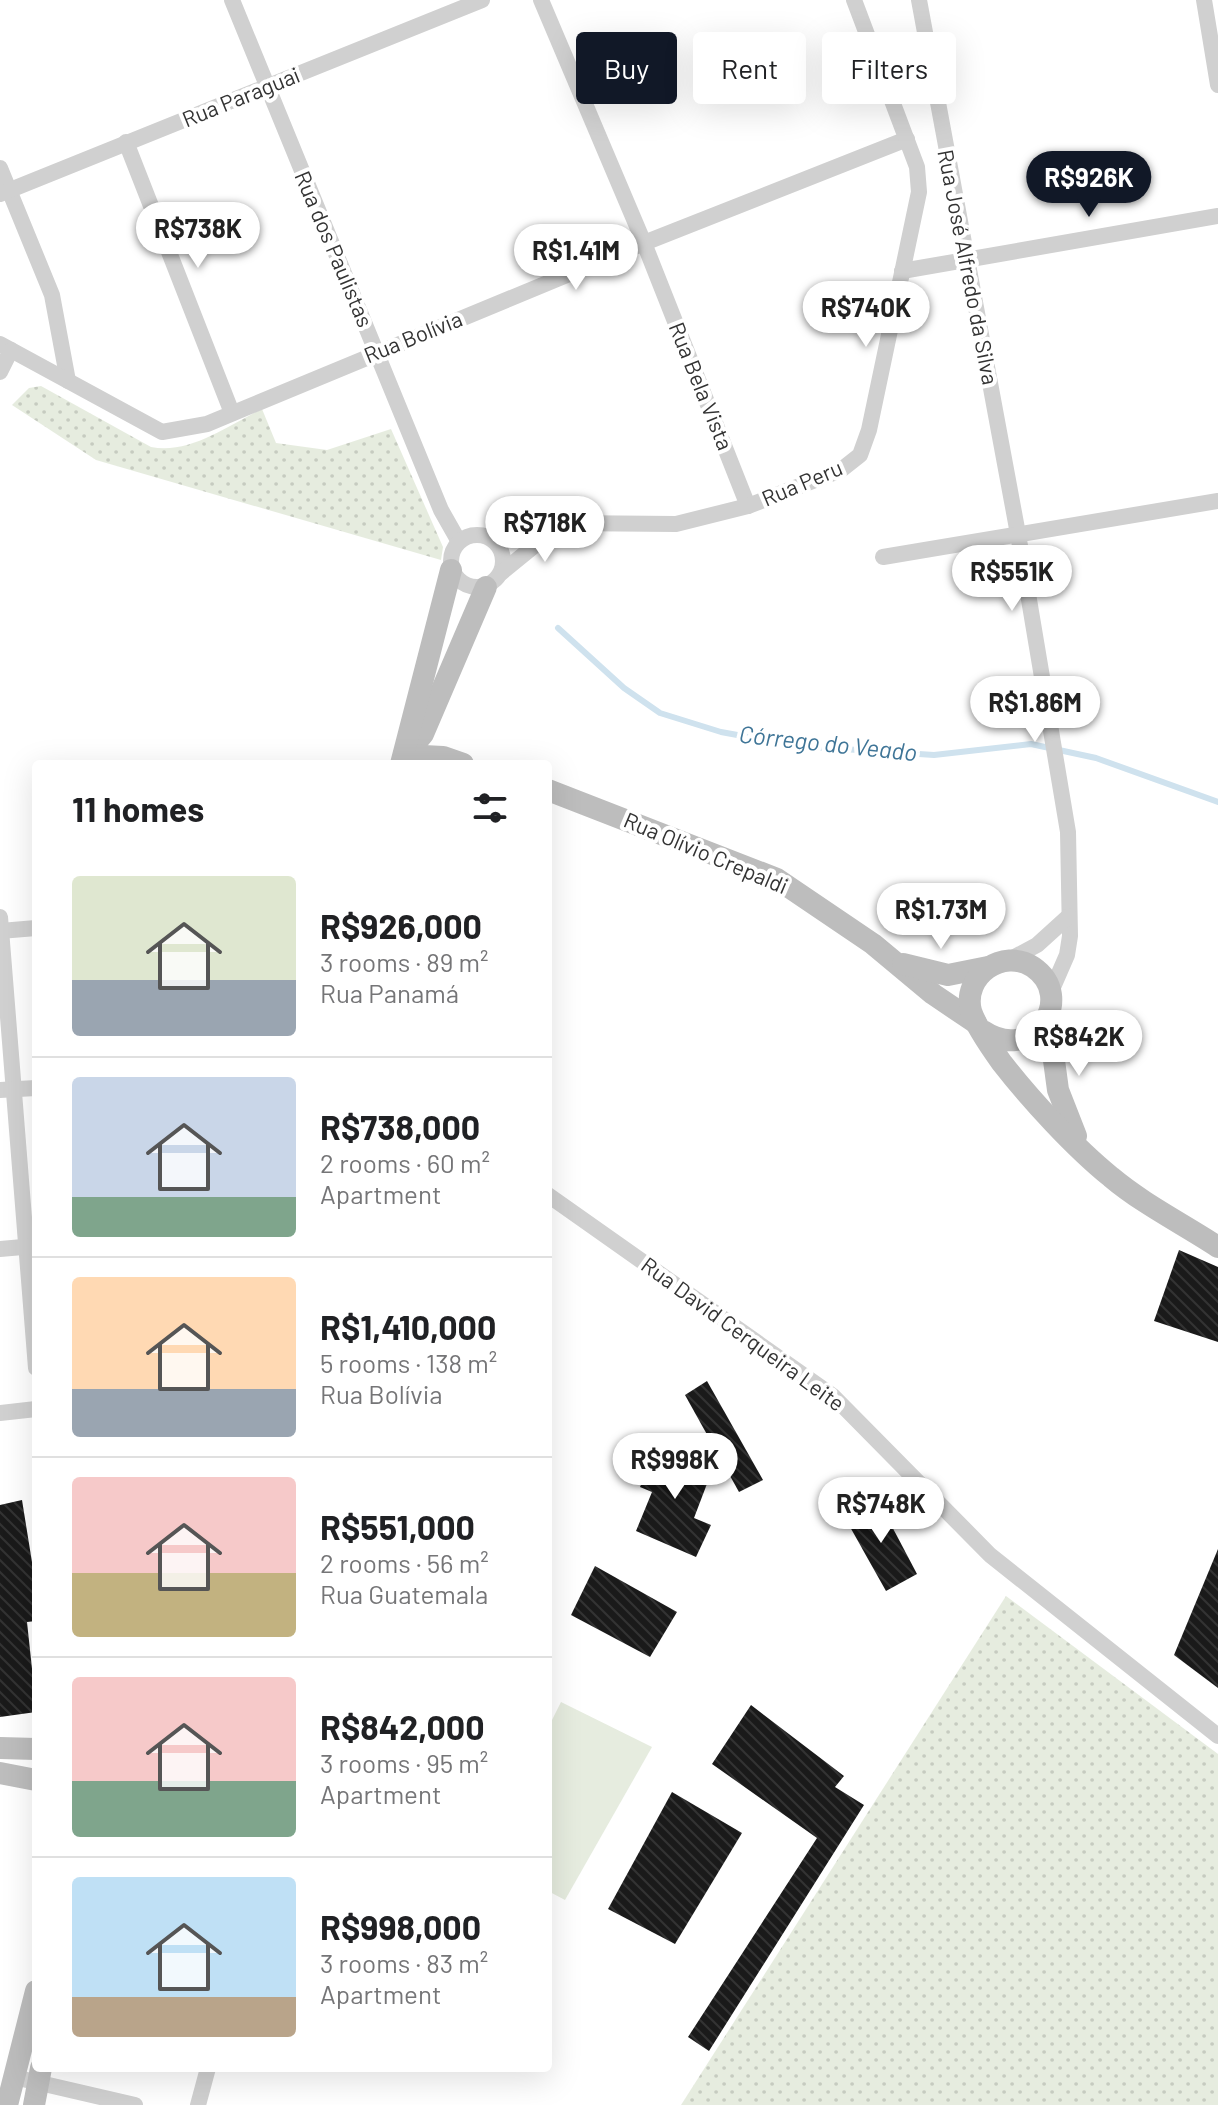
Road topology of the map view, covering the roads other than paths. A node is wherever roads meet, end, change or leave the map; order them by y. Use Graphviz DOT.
graph roads {
  1 [pos="232,0"];
  2 [pos="482,0"];
  3 [pos="541,0"];
  4 [pos="854,0"];
  5 [pos="919,0"];
  6 [pos="1204,0"];
  7 [pos="1218,85"];
  8 [pos="267,87"];
  9 [pos="907,139"];
  10 [pos="126,142"];
  11 [pos="0,168"];
  12 [pos="5,192"];
  13 [pos="1218,216"];
  14 [pos="644,243"];
  15 [pos="967,261"];
  16 [pos="902,271"];
  17 [pos="6,347"];
  18 [pos="377,352"];
  19 [pos="0,372"];
  20 [pos="68,381"];
  21 [pos="232,413"];
  22 [pos="1218,501"];
  23 [pos="748,506"];
  24 [pos="562,523"];
  25 [pos="1018,534"];
  26 [pos="489,536"];
  27 [pos="458,540"];
  28 [pos="883,557"];
  29 [pos="451,570"];
  30 [pos="494,580"];
  31 [pos="403,760"];
  32 [pos="452,760"];
  33 [pos="552,792"];
  34 [pos="1069,916"];
  35 [pos="0,926"];
  36 [pos="32,928"];
  37 [pos="894,962"];
  38 [pos="999,964"];
  39 [pos="1049,1005"];
  40 [pos="980,1027"];
  41 [pos="32,1088"];
  42 [pos="7,1090"];
  43 [pos="1082,1148"];
  44 [pos="552,1198"];
  45 [pos="31,1246"];
  46 [pos="1218,1247"];
  47 [pos="0,1249"];
  48 [pos="32,1270"];
  49 [pos="32,1409"];
  50 [pos="0,1413"];
  51 [pos="1218,1736"];
  52 [pos="0,1748"];
  53 [pos="32,1749"];
  54 [pos="0,1773"];
  55 [pos="32,1779"];
  56 [pos="32,2007"];
  57 [pos="207,2072"];
  58 [pos="39,2074"];
  59 [pos="14,2077"];
  60 [pos="7,2105"];
  61 [pos="34,2105"];
  62 [pos="135,2105"];
  63 [pos="198,2105"];
  1 -- 8 [label="street, Rua dos Paulistas"];
  2 -- 8 [label="street, Rua Paraguai"];
  3 -- 14 [label="street, Rua Bela Vista"];
  4 -- 9 [label="street, Rua Peru"];
  5 -- 15 [label="street, Rua José Alfredo da Silva"];
  6 -- 7 [label="street"];
  8 -- 10 [label="street, Rua Paraguai"];
  8 -- 18 [label="street, Rua dos Paulistas"];
  9 -- 14 [label="street, Rua Bolívia"];
  9 -- 16 [label="street, Rua Peru"];
  10 -- 12 [label="street, Rua Paraguai"];
  10 -- 21 [label="street"];
  11 -- 12 [label="street"];
  12 -- 20 [label="street"];
  13 -- 15 [label="street"];
  14 -- 18 [label="street, Rua Bolívia"];
  14 -- 23 [label="street, Rua Bela Vista"];
  15 -- 16 [label="street"];
  15 -- 25 [label="street, Rua José Alfredo da Silva"];
  16 -- 23 [label="street, Rua Peru"];
  17 -- 19 [label="street"];
  17 -- 20 [label="street, Rua Bolívia"];
  18 -- 21 [label="street, Rua Bolívia"];
  18 -- 27 [label="street, Rua dos Paulistas"];
  20 -- 21 [label="street, Rua Bolívia"];
  22 -- 25 [label="street"];
  23 -- 24 [label="street, Rua Peru"];
  24 -- 26 [label="street, Rua Peru"];
  24 -- 30 [label="street"];
  25 -- 28 [label="street"];
  25 -- 34 [label="street, Rua José Alfredo da Silva"];
  26 -- 27 [label="street"];
  26 -- 30 [label="street"];
  27 -- 29 [label="street"];
  29 -- 30 [label="street"];
  29 -- 31 [label="street"];
  30 -- 31 [label="street"];
  31 -- 32 [label="street"];
  33 -- 37 [label="street, Rua Olívio Crepaldi"];
  34 -- 38 [label="street"];
  34 -- 39 [label="street, Rua José Alfredo da Silva"];
  35 -- 36 [label="street"];
  35 -- 42 [label="street"];
  37 -- 38 [label="street, Rua Olívio Crepaldi"];
  37 -- 40 [label="street, Rua Olívio Crepaldi"];
  38 -- 39 [label="street"];
  38 -- 40 [label="street"];
  39 -- 40 [label="street"];
  39 -- 43 [label="street, Rua Olívio Crepaldi"];
  40 -- 43 [label="street, Rua Olívio Crepaldi"];
  41 -- 42 [label="street"];
  42 -- 45 [label="street"];
  43 -- 46 [label="street, Rua Olívio Crepaldi"];
  44 -- 51 [label="street, Rua David Cerqueira Leite"];
  45 -- 47 [label="street"];
  45 -- 48 [label="street"];
  49 -- 50 [label="street"];
  52 -- 53 [label="street"];
  54 -- 55 [label="street"];
  56 -- 59 [label="street"];
  57 -- 63 [label="street"];
  58 -- 59 [label="street"];
  58 -- 61 [label="street"];
  58 -- 62 [label="street"];
  59 -- 60 [label="street"];
}
